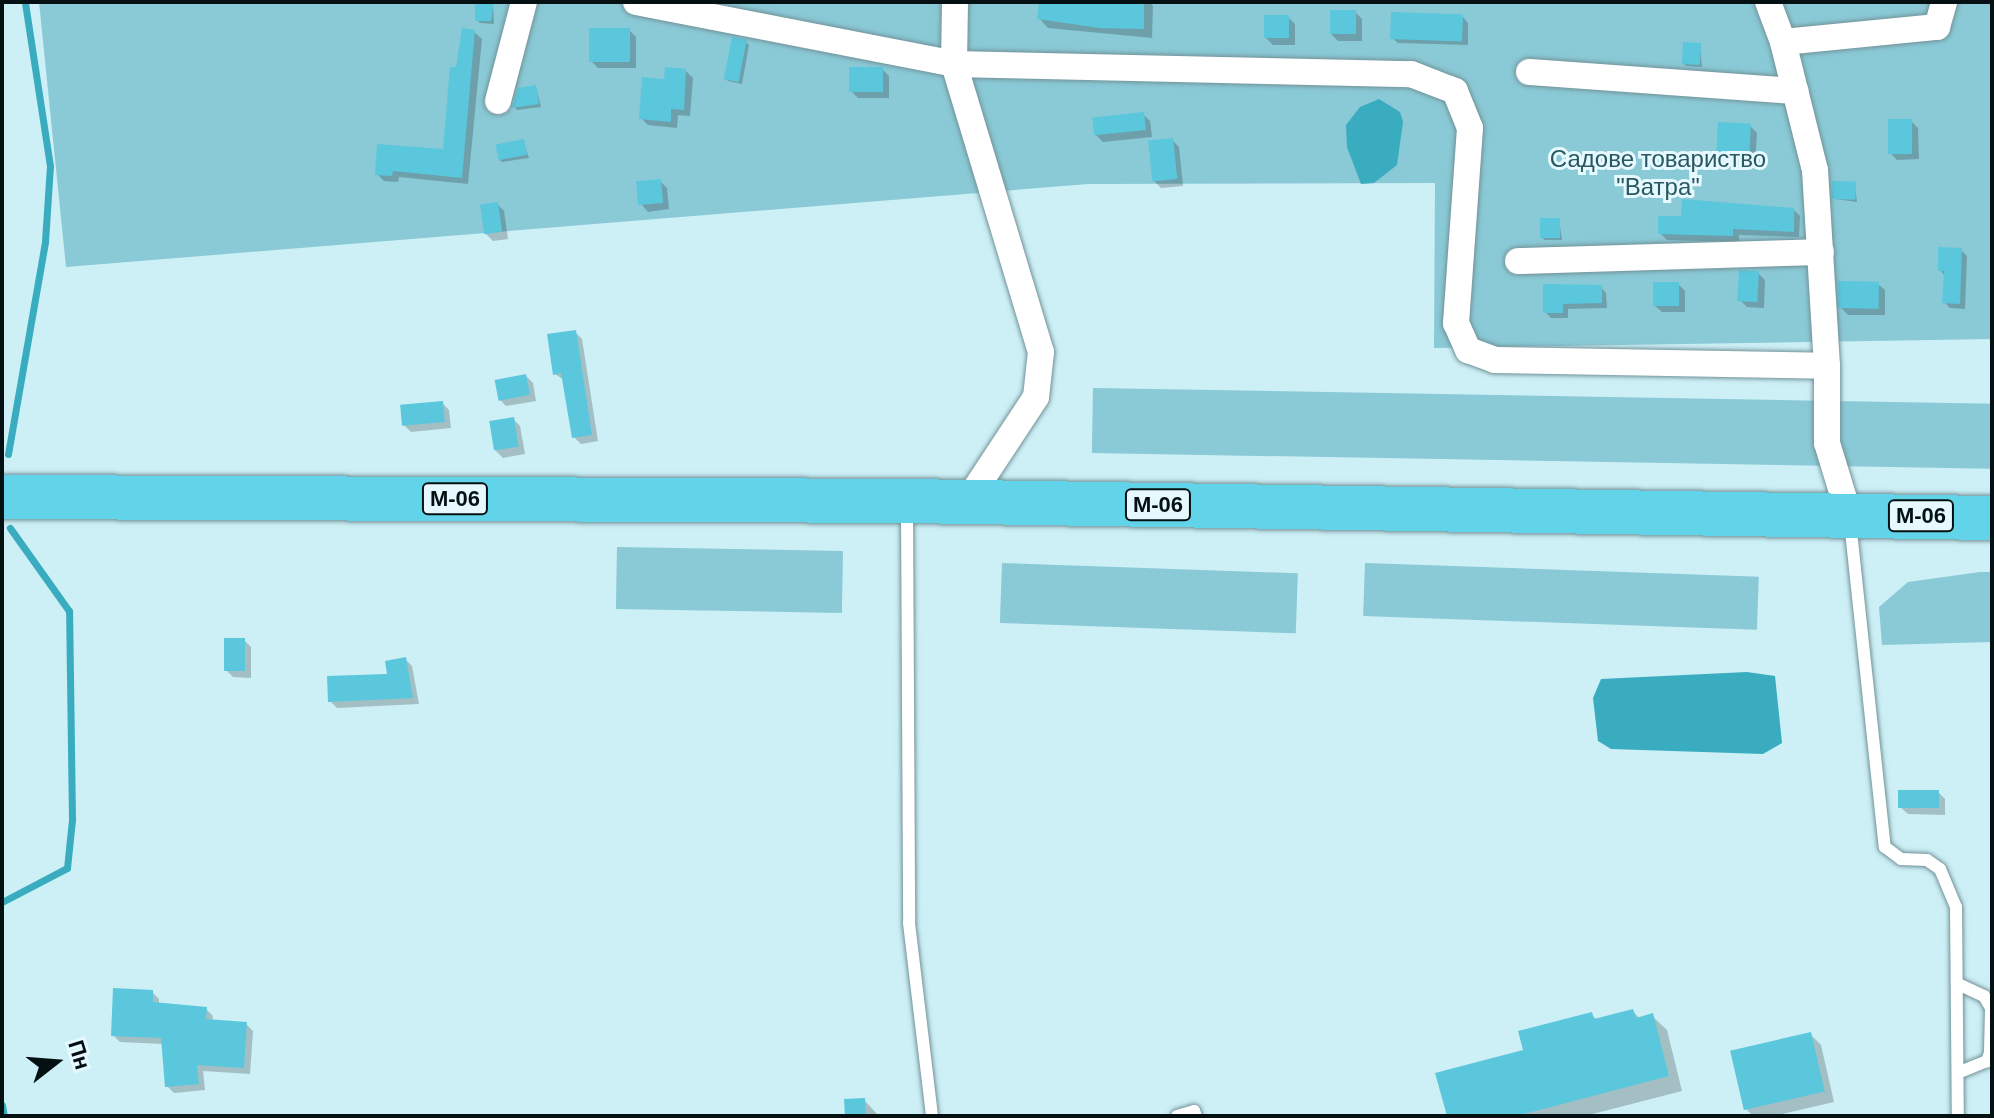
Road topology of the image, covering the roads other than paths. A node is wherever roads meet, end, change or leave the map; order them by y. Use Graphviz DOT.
graph roads {
  1 [pos="524,2"];
  2 [pos="636,2"];
  3 [pos="955,2"];
  4 [pos="1768,2"];
  5 [pos="1944,2"];
  6 [pos="728,10"];
  7 [pos="1783,42"];
  8 [pos="954,64"];
  9 [pos="1529,72"];
  10 [pos="1795,91"];
  11 [pos="498,101"];
  12 [pos="1821,252"];
  13 [pos="1518,261"];
  14 [pos="1827,366"];
  15 [pos="2,497"];
  16 [pos="907,501"];
  17 [pos="966,503"];
  18 [pos="1849,515"];
  19 [pos="1992,518"];
  20 [pos="1958,984"];
  21 [pos="1958,1073"];
  22 [pos="932,1116"];
  23 [pos="1177,1116"];
  24 [pos="1196,1116"];
  25 [pos="1958,1116"];
  1 -- 11 [label="street"];
  2 -- 6 [label="street"];
  3 -- 8 [label="street"];
  4 -- 7 [label="street"];
  5 -- 7 [label="street"];
  6 -- 8 [label="street"];
  7 -- 10 [label="street"];
  8 -- 14 [label="street"];
  8 -- 17 [label="street"];
  9 -- 10 [label="street"];
  10 -- 12 [label="street"];
  12 -- 13 [label="street"];
  12 -- 14 [label="street"];
  14 -- 18 [label="street"];
  15 -- 16 [label="highway, М-06"];
  16 -- 17 [label="highway, М-06"];
  16 -- 22 [label="lane"];
  17 -- 18 [label="highway, М-06"];
  18 -- 19 [label="highway, М-06"];
  18 -- 20 [label="lane"];
  20 -- 21 [label="lane"];
  20 -- 21 [label="lane"];
  21 -- 25 [label="lane"];
  23 -- 24 [label="lane"];
}
